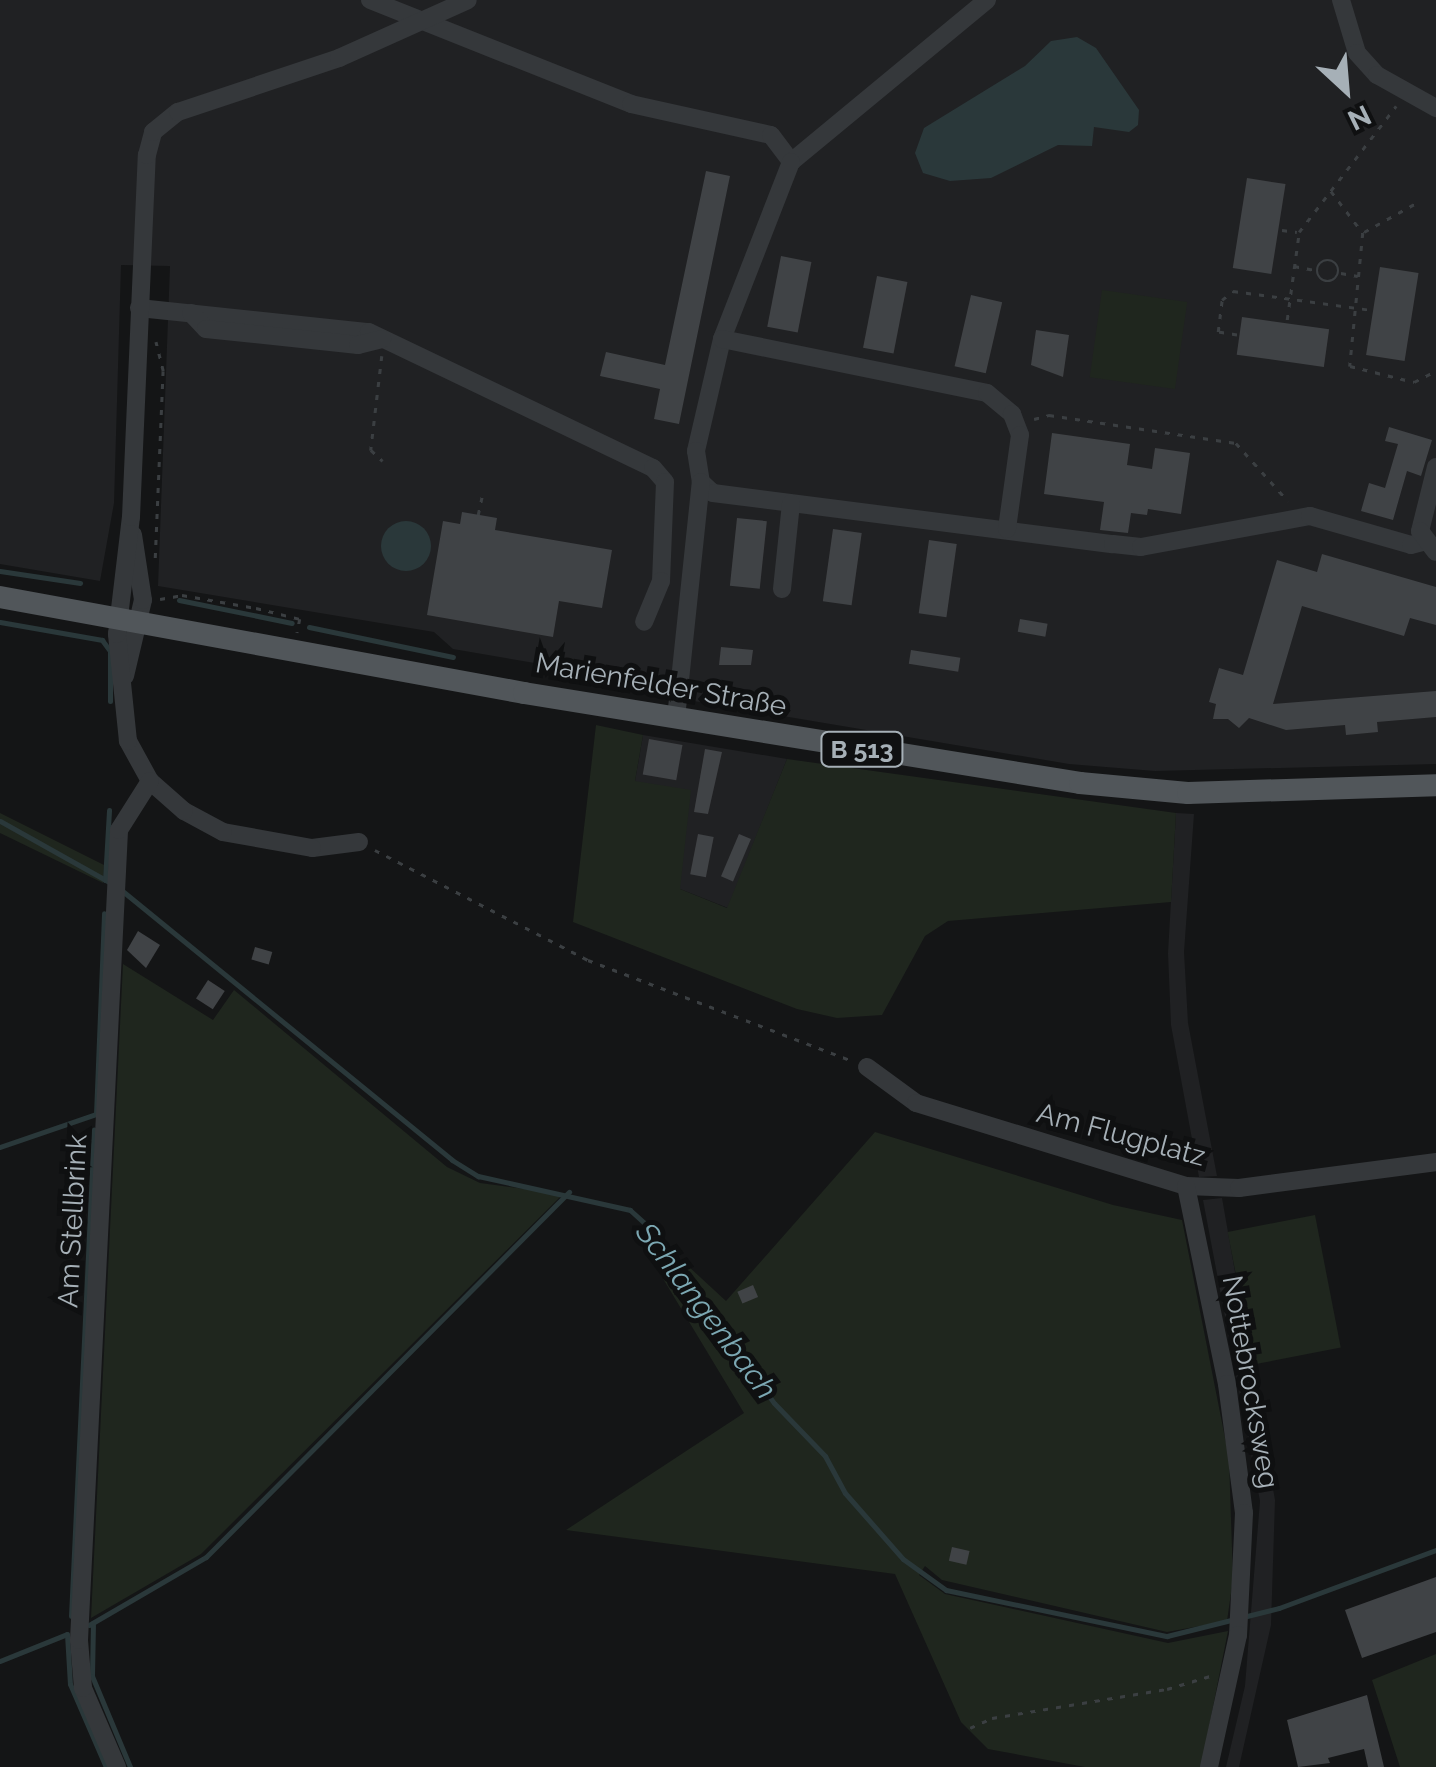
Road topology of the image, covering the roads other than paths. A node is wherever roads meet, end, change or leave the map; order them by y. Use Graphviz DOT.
graph roads {
  1 [pos="370,0"];
  2 [pos="468,0"];
  3 [pos="988,0"];
  4 [pos="1340,0"];
  5 [pos="425,21"];
  6 [pos="1436,108"];
  7 [pos="791,162"];
  8 [pos="144,308"];
  9 [pos="722,339"];
  10 [pos="1436,467"];
  11 [pos="700,482"];
  12 [pos="791,503"];
  13 [pos="1006,530"];
  14 [pos="1430,547"];
  15 [pos="782,589"];
  16 [pos="0,596"];
  17 [pos="129,617"];
  18 [pos="644,622"];
  19 [pos="676,718"];
  20 [pos="150,781"];
  21 [pos="1436,784"];
  22 [pos="358,842"];
  23 [pos="868,1067"];
  24 [pos="1436,1162"];
  25 [pos="1186,1186"];
  26 [pos="117,1767"];
  27 [pos="1209,1767"];
  1 -- 5 [label="street"];
  2 -- 5 [label="street"];
  3 -- 7 [label="street"];
  4 -- 6 [label="street"];
  5 -- 7 [label="street"];
  5 -- 8 [label="street"];
  7 -- 9 [label="street"];
  8 -- 17 [label="street"];
  8 -- 18 [label="street"];
  9 -- 11 [label="street"];
  9 -- 13 [label="street"];
  10 -- 14 [label="street"];
  11 -- 12 [label="street"];
  11 -- 19 [label="street"];
  12 -- 13 [label="street"];
  12 -- 15 [label="street"];
  13 -- 14 [label="street"];
  16 -- 17 [label="main road, Marienfelder Straße / B 513"];
  17 -- 19 [label="main road, Marienfelder Straße / B 513"];
  17 -- 20 [label="street"];
  19 -- 21 [label="main road, Marienfelder Straße / B 513"];
  20 -- 22 [label="street"];
  20 -- 26 [label="street, Am Stellbrink"];
  23 -- 25 [label="street, Am Flugplatz"];
  24 -- 25 [label="street, Am Flugplatz"];
  25 -- 27 [label="street, Nottebrocksweg"];
}
